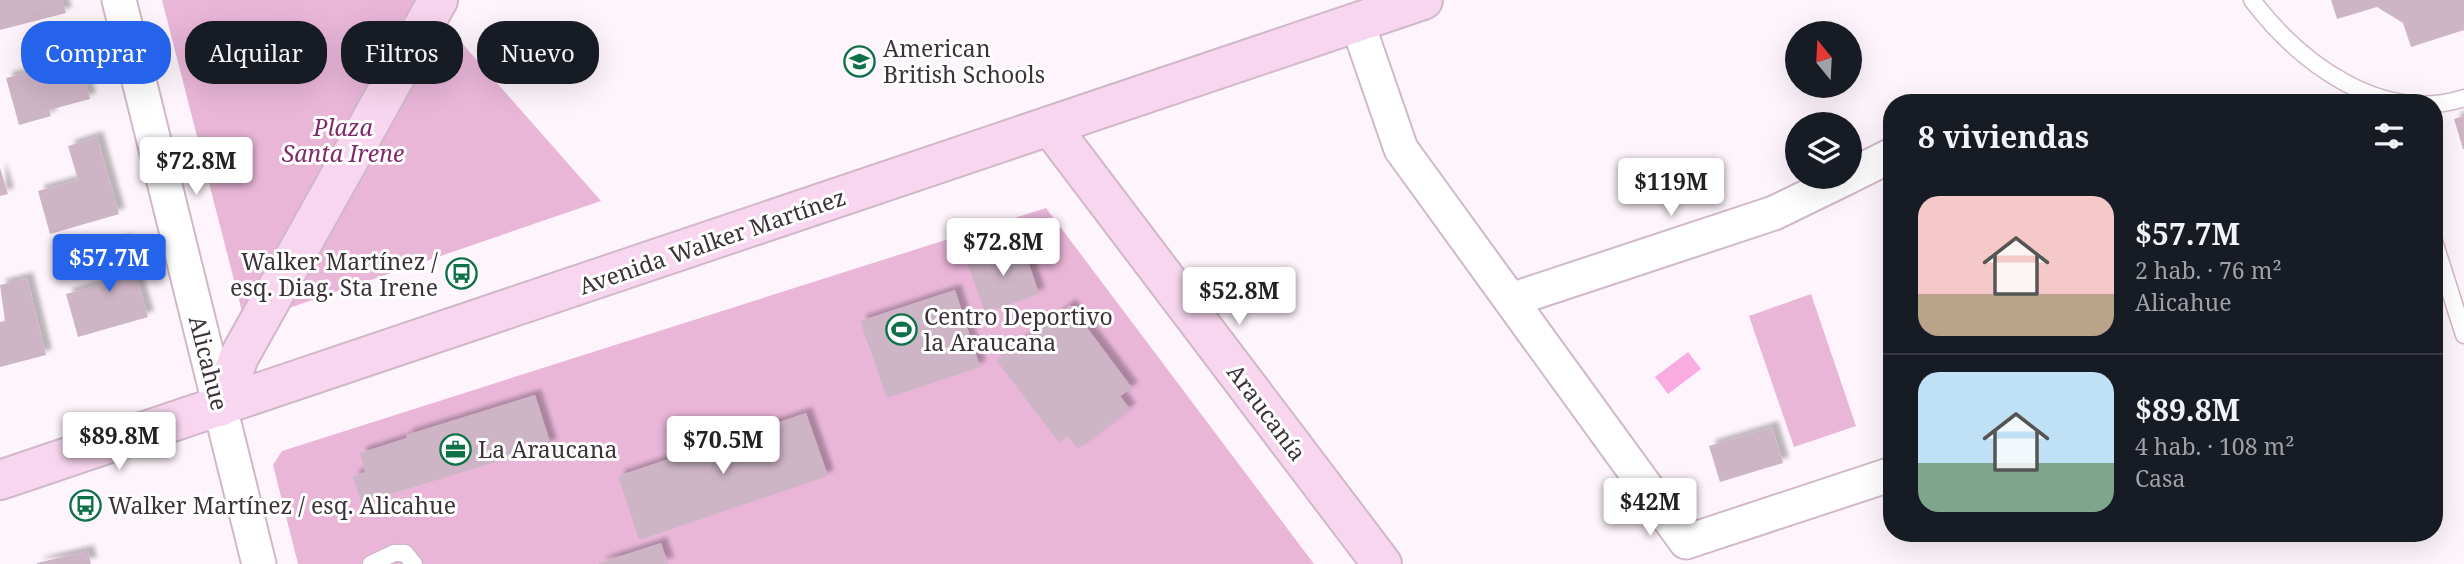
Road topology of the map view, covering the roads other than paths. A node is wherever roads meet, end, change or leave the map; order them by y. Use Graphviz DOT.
graph roads {
  1 [pos="119,0"];
  2 [pos="438,0"];
  3 [pos="1423,0"];
  4 [pos="2252,0"];
  5 [pos="1357,22"];
  6 [pos="2372,94"];
  7 [pos="2464,98"];
  8 [pos="2443,102"];
  9 [pos="1050,127"];
  10 [pos="1883,159"];
  11 [pos="1862,170"];
  12 [pos="1823,189"];
  13 [pos="2443,269"];
  14 [pos="1511,300"];
  15 [pos="2464,335"];
  16 [pos="220,407"];
  17 [pos="1883,477"];
  18 [pos="0,480"];
  19 [pos="259,564"];
  20 [pos="371,564"];
  21 [pos="414,564"];
  22 [pos="1382,564"];
  1 -- 16 [label="street, Alicahue"];
  2 -- 16 [label="main road"];
  3 -- 5 [label="main road, Avenida Walker Martínez"];
  4 -- 6 [label="lane"];
  5 -- 9 [label="main road, Avenida Walker Martínez"];
  5 -- 14 [label="street"];
  7 -- 8 [label="lane"];
  9 -- 16 [label="main road, Avenida Walker Martínez"];
  9 -- 22 [label="main road, Araucanía"];
  10 -- 11 [label="street"];
  12 -- 14 [label="street"];
  13 -- 15 [label="lane"];
  14 -- 17 [label="street"];
  16 -- 18 [label="main road, Avenida Walker Martínez"];
  16 -- 19 [label="street, Alicahue"];
  20 -- 21 [label="lane"];
}
